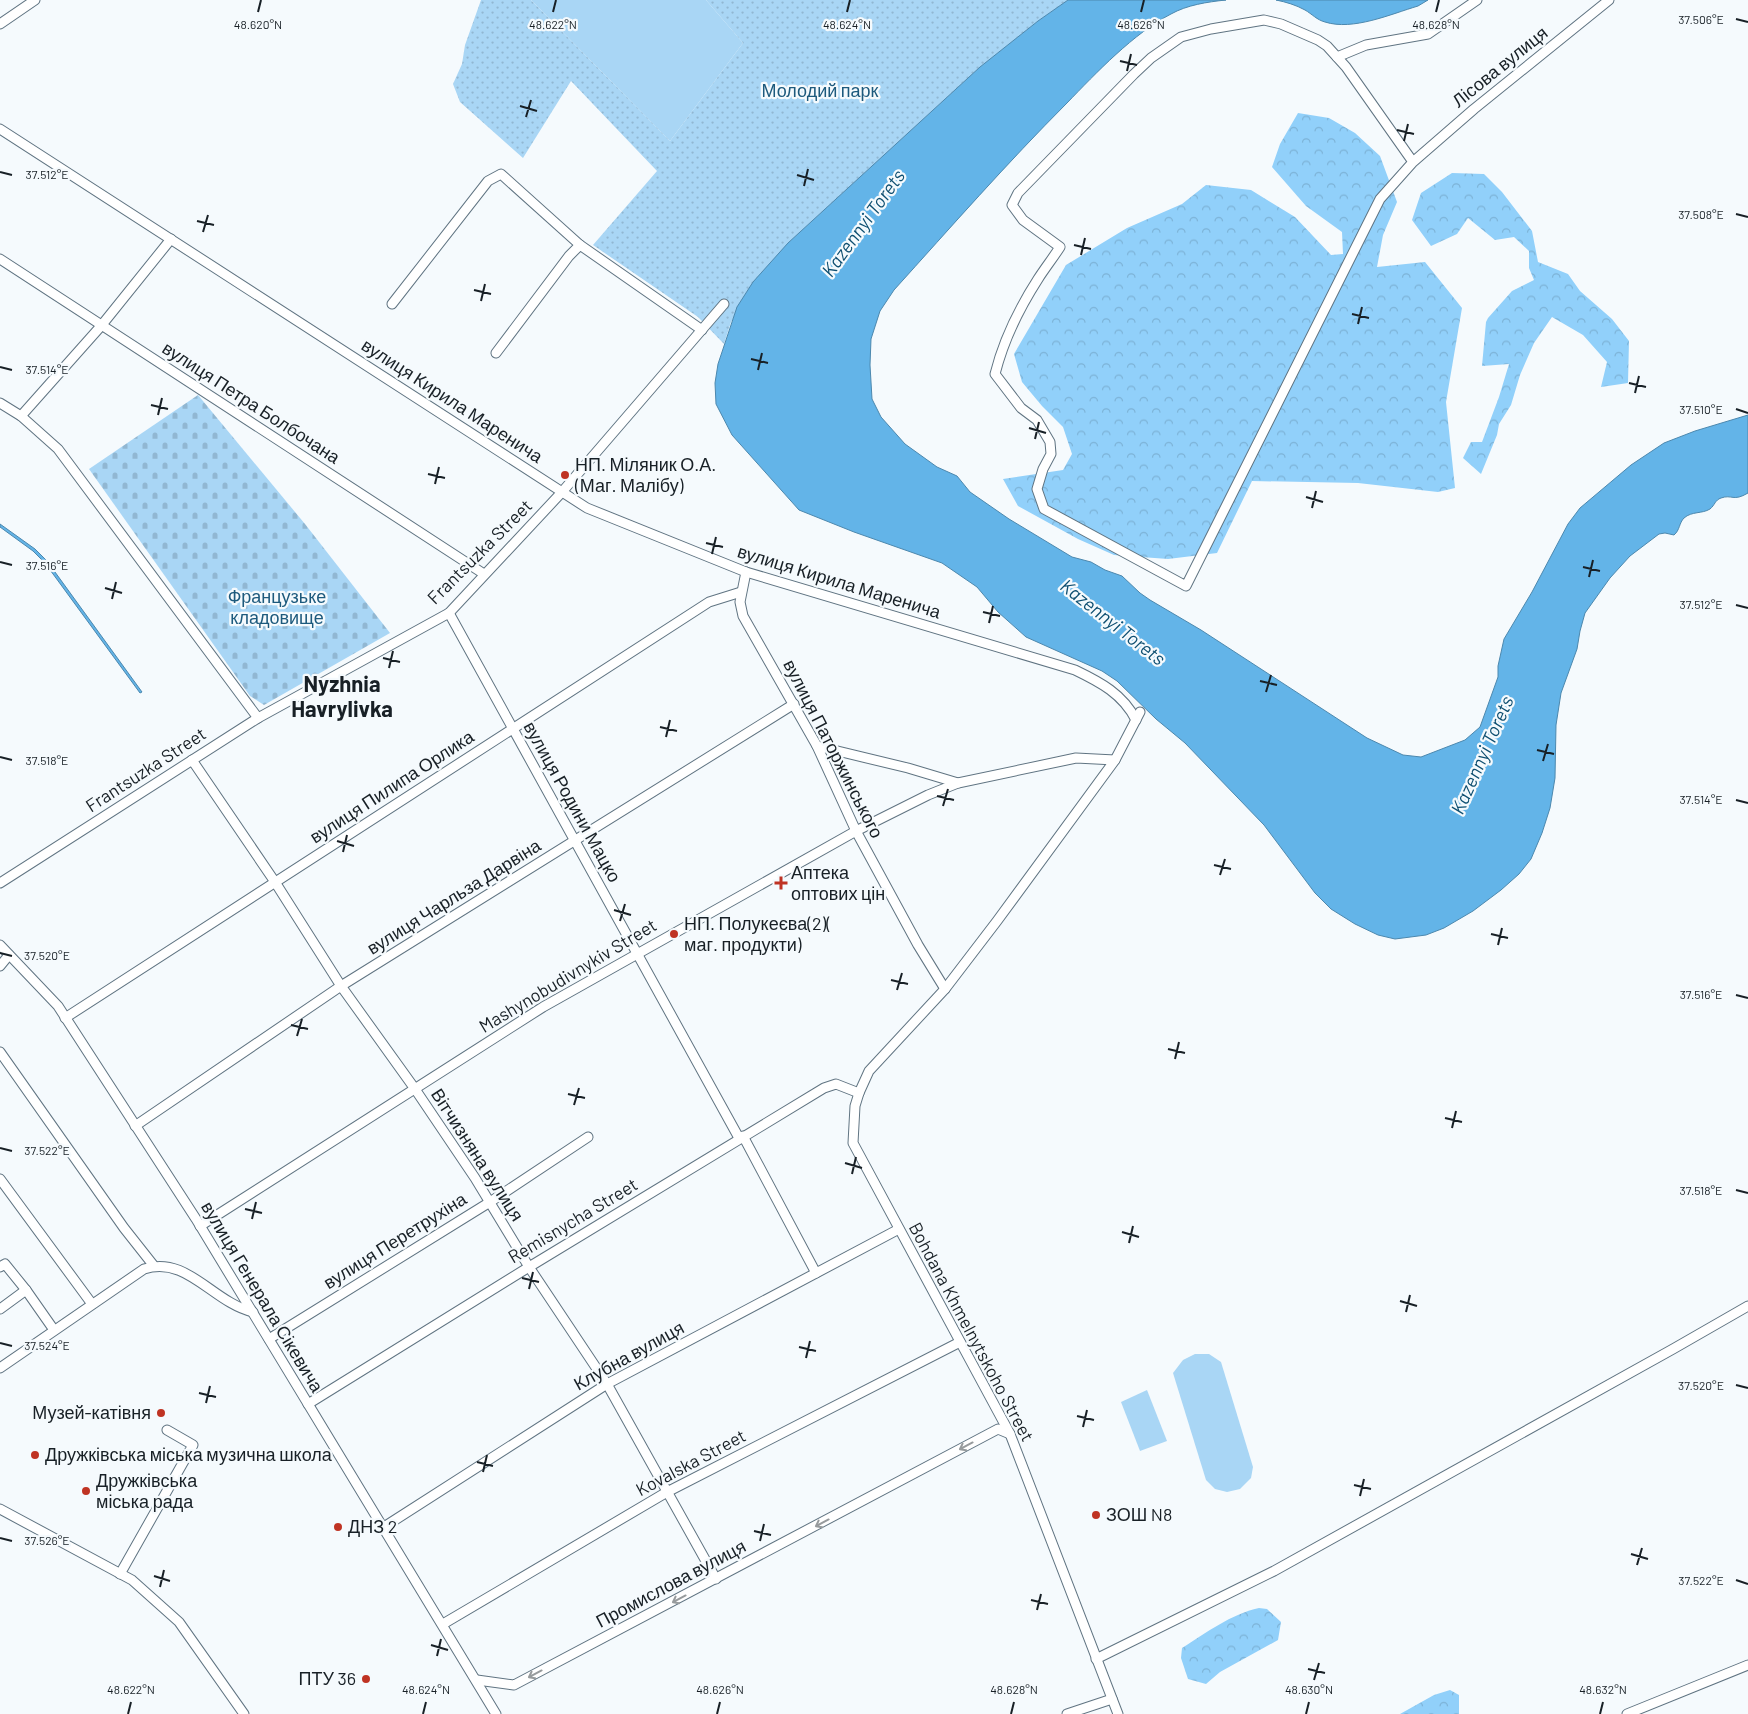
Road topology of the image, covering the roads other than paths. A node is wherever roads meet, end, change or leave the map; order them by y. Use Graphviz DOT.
graph roads {
  1 [pos="35,0"];
  2 [pos="1477,0"];
  3 [pos="1609,0"];
  4 [pos="0,24"];
  5 [pos="1337,57"];
  6 [pos="0,129"];
  7 [pos="1413,162"];
  8 [pos="172,238"];
  9 [pos="580,245"];
  10 [pos="0,259"];
  11 [pos="392,304"];
  12 [pos="724,304"];
  13 [pos="101,326"];
  14 [pos="702,330"];
  15 [pos="496,353"];
  16 [pos="0,403"];
  17 [pos="21,416"];
  18 [pos="562,492"];
  19 [pos="746,572"];
  20 [pos="484,574"];
  21 [pos="741,592"];
  22 [pos="449,613"];
  23 [pos="794,704"];
  24 [pos="1140,712"];
  25 [pos="258,718"];
  26 [pos="1136,720"];
  27 [pos="512,728"];
  28 [pos="817,746"];
  29 [pos="192,760"];
  30 [pos="1115,760"];
  31 [pos="958,783"];
  32 [pos="856,831"];
  33 [pos="575,841"];
  34 [pos="275,882"];
  35 [pos="0,883"];
  36 [pos="0,944"];
  37 [pos="637,954"];
  38 [pos="9,955"];
  39 [pos="0,966"];
  40 [pos="341,986"];
  41 [pos="945,989"];
  42 [pos="65,1018"];
  43 [pos="0,1052"];
  44 [pos="415,1089"];
  45 [pos="858,1093"];
  46 [pos="135,1126"];
  47 [pos="588,1137"];
  48 [pos="741,1137"];
  49 [pos="0,1179"];
  50 [pos="490,1202"];
  51 [pos="200,1226"];
  52 [pos="899,1229"];
  53 [pos="2,1262"];
  54 [pos="154,1266"];
  55 [pos="529,1267"];
  56 [pos="816,1274"];
  57 [pos="26,1290"];
  58 [pos="92,1304"];
  59 [pos="1748,1306"];
  60 [pos="0,1308"];
  61 [pos="253,1312"];
  62 [pos="54,1330"];
  63 [pos="269,1339"];
  64 [pos="960,1342"];
  65 [pos="0,1368"];
  66 [pos="607,1384"];
  67 [pos="308,1404"];
  68 [pos="167,1430"];
  69 [pos="1010,1434"];
  70 [pos="667,1492"];
  71 [pos="0,1509"];
  72 [pos="384,1528"];
  73 [pos="120,1574"];
  74 [pos="716,1579"];
  75 [pos="443,1624"];
  76 [pos="1096,1659"];
  77 [pos="1748,1665"];
  78 [pos="477,1680"];
  79 [pos="1112,1699"];
  80 [pos="244,1714"];
  81 [pos="496,1714"];
  82 [pos="1068,1714"];
  83 [pos="1118,1714"];
  84 [pos="1627,1714"];
  1 -- 4 [label="street"];
  2 -- 5 [label="street"];
  3 -- 7 [label="street, Лісова вулиця"];
  5 -- 7 [label="street"];
  5 -- 7 [label="street, Лісова вулиця"];
  6 -- 8 [label="street, вулиця Кирила Маренича"];
  8 -- 13 [label="street"];
  8 -- 18 [label="street, вулиця Кирила Маренича"];
  9 -- 11 [label="street"];
  9 -- 14 [label="street"];
  9 -- 15 [label="street"];
  10 -- 13 [label="street, вулиця Петра Болбочана"];
  12 -- 14 [label="street, Frantsuzka Street"];
  13 -- 17 [label="street"];
  13 -- 20 [label="street, вулиця Петра Болбочана"];
  14 -- 18 [label="street, Frantsuzka Street"];
  16 -- 17 [label="street"];
  17 -- 25 [label="street"];
  18 -- 19 [label="street, вулиця Кирила Маренича"];
  18 -- 20 [label="street, Frantsuzka Street"];
  19 -- 21 [label="street, вулиця Паторжинського"];
  19 -- 26 [label="street, вулиця Кирила Маренича"];
  20 -- 22 [label="street, Frantsuzka Street"];
  21 -- 23 [label="street, вулиця Паторжинського"];
  21 -- 27 [label="street, вулиця Пилипа Орлика"];
  22 -- 25 [label="street, Frantsuzka Street"];
  22 -- 27 [label="street, вулиця Родини Мацко"];
  23 -- 28 [label="street, вулиця Паторжинського"];
  23 -- 33 [label="street, вулиця Чарльза Дарвіна"];
  24 -- 26 [label="street, Bohdana Khmelnytskoho Street"];
  25 -- 29 [label="street, Frantsuzka Street"];
  26 -- 30 [label="street, Bohdana Khmelnytskoho Street"];
  27 -- 33 [label="street, вулиця Родини Мацко"];
  27 -- 34 [label="street, вулиця Пилипа Орлика"];
  28 -- 31 [label="street"];
  28 -- 32 [label="street, вулиця Паторжинського"];
  29 -- 34 [label="street, Вітчизняна вулиця"];
  29 -- 35 [label="street, Frantsuzka Street"];
  30 -- 31 [label="street, Mashynobudivnykiv Street"];
  30 -- 41 [label="street, Bohdana Khmelnytskoho Street"];
  31 -- 32 [label="street, Mashynobudivnykiv Street"];
  32 -- 37 [label="street, Mashynobudivnykiv Street"];
  32 -- 41 [label="street, вулиця Паторжинського"];
  33 -- 37 [label="street, вулиця Родини Мацко"];
  33 -- 40 [label="street, вулиця Чарльза Дарвіна"];
  34 -- 40 [label="street, Вітчизняна вулиця"];
  34 -- 42 [label="street, вулиця Пилипа Орлика"];
  36 -- 38 [label="street, вулиця Генерала Сікевича"];
  37 -- 44 [label="street, Mashynobudivnykiv Street"];
  37 -- 48 [label="street, вулиця Родини Мацко"];
  38 -- 39 [label="street"];
  38 -- 42 [label="street, вулиця Генерала Сікевича"];
  40 -- 44 [label="street, Вітчизняна вулиця"];
  40 -- 46 [label="street, вулиця Чарльза Дарвіна"];
  41 -- 45 [label="street, Bohdana Khmelnytskoho Street"];
  42 -- 46 [label="street, вулиця Генерала Сікевича"];
  43 -- 54 [label="street"];
  44 -- 50 [label="street, Вітчизняна вулиця"];
  44 -- 51 [label="street, Mashynobudivnykiv Street"];
  45 -- 48 [label="street, Remisnycha Street"];
  45 -- 52 [label="street, Bohdana Khmelnytskoho Street"];
  46 -- 51 [label="street, вулиця Генерала Сікевича"];
  47 -- 50 [label="street, вулиця Перетрухіна"];
  48 -- 55 [label="street, Remisnycha Street"];
  48 -- 56 [label="street, вулиця Родини Мацко"];
  49 -- 58 [label="street"];
  50 -- 55 [label="street, Вітчизняна вулиця"];
  50 -- 63 [label="street, вулиця Перетрухіна"];
  51 -- 61 [label="street, вулиця Генерала Сікевича"];
  52 -- 56 [label="street, Клубна вулиця"];
  52 -- 64 [label="street, Bohdana Khmelnytskoho Street"];
  53 -- 57 [label="street"];
  54 -- 58 [label="street"];
  54 -- 61 [label="street"];
  55 -- 66 [label="street, Вітчизняна вулиця"];
  55 -- 67 [label="street, Remisnycha Street"];
  56 -- 66 [label="street, Клубна вулиця"];
  57 -- 60 [label="street"];
  57 -- 62 [label="street"];
  58 -- 62 [label="street"];
  59 -- 76 [label="street"];
  61 -- 63 [label="street, вулиця Генерала Сікевича"];
  62 -- 65 [label="street"];
  63 -- 67 [label="street, вулиця Генерала Сікевича"];
  64 -- 69 [label="street, Bohdana Khmelnytskoho Street"];
  64 -- 70 [label="street, Kovalska Street"];
  66 -- 70 [label="street, Вітчизняна вулиця"];
  66 -- 72 [label="street, Клубна вулиця"];
  67 -- 72 [label="street, вулиця Генерала Сікевича"];
  68 -- 73 [label="street"];
  69 -- 74 [label="street, Промислова вулиця, one-way"];
  69 -- 76 [label="street, Bohdana Khmelnytskoho Street"];
  70 -- 74 [label="street, Вітчизняна вулиця"];
  70 -- 75 [label="street, Kovalska Street"];
  71 -- 73 [label="street"];
  72 -- 75 [label="street, вулиця Генерала Сікевича"];
  73 -- 80 [label="street"];
  74 -- 78 [label="street, Промислова вулиця, one-way"];
  75 -- 78 [label="street, вулиця Генерала Сікевича"];
  76 -- 79 [label="street, Bohdana Khmelnytskoho Street"];
  77 -- 84 [label="street"];
  78 -- 81 [label="street, вулиця Генерала Сікевича"];
  79 -- 82 [label="street"];
  79 -- 83 [label="street, Bohdana Khmelnytskoho Street"];
}
